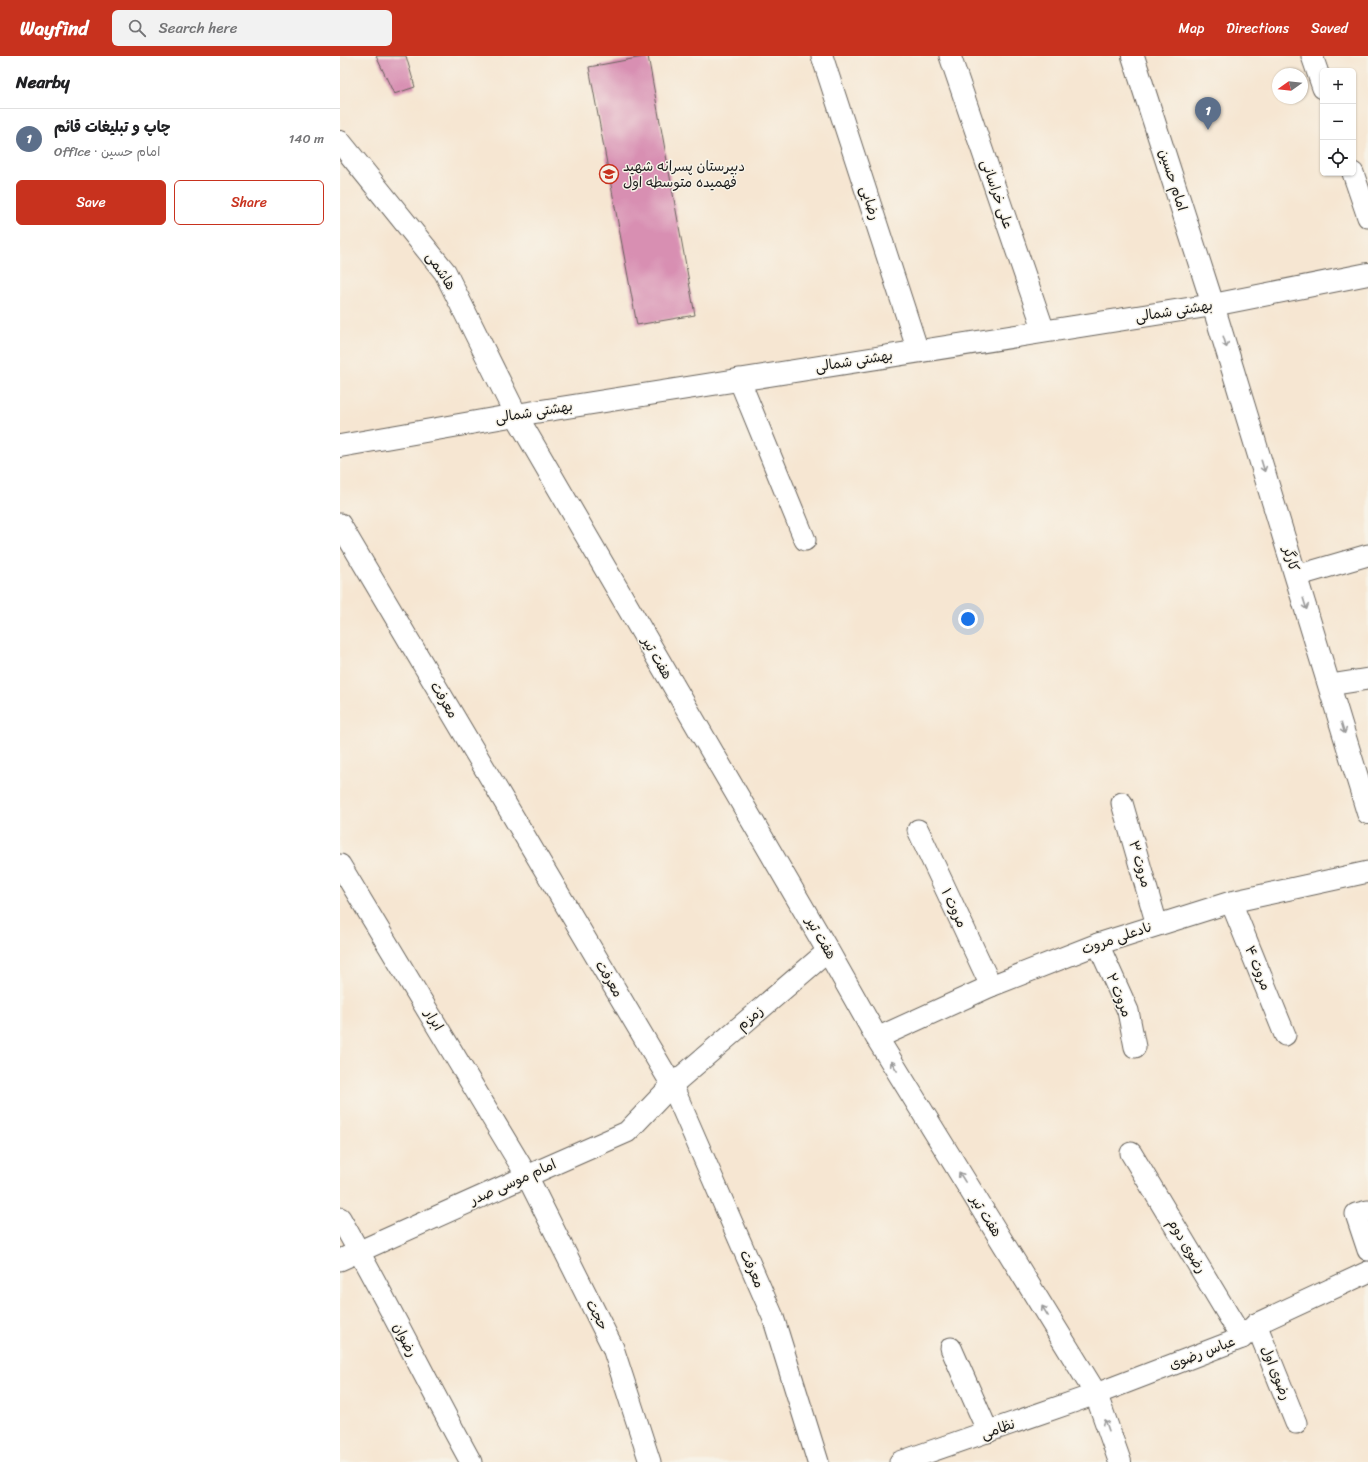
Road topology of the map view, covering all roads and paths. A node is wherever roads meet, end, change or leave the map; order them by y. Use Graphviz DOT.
graph roads {
  1 [pos="822,56"];
  2 [pos="950,56"];
  3 [pos="1134,56"];
  4 [pos="1312,56"];
  5 [pos="1320,79"];
  6 [pos="340,142"];
  7 [pos="1354,176"];
  8 [pos="1368,218"];
  9 [pos="1368,274"];
  10 [pos="1213,305"];
  11 [pos="1044,331"];
  12 [pos="918,351"];
  13 [pos="739,379"];
  14 [pos="516,415"];
  15 [pos="340,446"];
  16 [pos="340,524"];
  17 [pos="805,540"];
  18 [pos="1368,555"];
  19 [pos="1296,576"];
  20 [pos="1368,679"];
  21 [pos="1330,686"];
  22 [pos="1122,803"];
  23 [pos="1368,813"];
  24 [pos="918,830"];
  25 [pos="340,865"];
  26 [pos="1368,872"];
  27 [pos="1231,902"];
  28 [pos="1157,925"];
  29 [pos="1098,944"];
  30 [pos="828,951"];
  31 [pos="991,986"];
  32 [pos="1285,1035"];
  33 [pos="877,1038"];
  34 [pos="1135,1047"];
  35 [pos="672,1085"];
  36 [pos="1133,1149"];
  37 [pos="527,1176"];
  38 [pos="1368,1211"];
  39 [pos="340,1218"];
  40 [pos="1368,1250"];
  41 [pos="359,1251"];
  42 [pos="340,1260"];
  43 [pos="1368,1272"];
  44 [pos="1249,1331"];
  45 [pos="951,1348"];
  46 [pos="1096,1394"];
  47 [pos="1296,1423"];
  48 [pos="988,1432"];
  49 [pos="471,1462"];
  50 [pos="650,1462"];
  51 [pos="818,1462"];
  52 [pos="900,1462"];
  53 [pos="1120,1462"];
  1 -- 12 [label="street, رضایی"];
  2 -- 11 [label="street, علی خراسانی"];
  3 -- 10 [label="street, امام حسین"];
  4 -- 5 [label="street"];
  6 -- 14 [label="street, هاشمی"];
  7 -- 8 [label="street"];
  9 -- 10 [label="street, بهشتی شمالی"];
  10 -- 11 [label="street, بهشتی شمالی"];
  10 -- 19 [label="street, کارگر, one-way"];
  11 -- 12 [label="street, بهشتی شمالی"];
  12 -- 13 [label="street, بهشتی شمالی"];
  13 -- 14 [label="street, بهشتی شمالی"];
  13 -- 17 [label="street"];
  14 -- 15 [label="street, بهشتی شمالی"];
  14 -- 30 [label="street, هفت تیر"];
  16 -- 35 [label="street, معرفت"];
  18 -- 19 [label="street"];
  19 -- 21 [label="street, کارگر, one-way"];
  20 -- 21 [label="street"];
  21 -- 23 [label="street, کارگر, one-way"];
  22 -- 28 [label="street, مروت ۳"];
  24 -- 31 [label="street, مروت ۱"];
  25 -- 37 [label="street, ابرار"];
  26 -- 27 [label="street, نادعلی مروت"];
  27 -- 28 [label="street, نادعلی مروت"];
  27 -- 32 [label="street, مروت ۴"];
  28 -- 29 [label="street, نادعلی مروت"];
  29 -- 31 [label="street, نادعلی مروت"];
  29 -- 34 [label="street, مروت ۲"];
  30 -- 33 [label="street, هفت تیر"];
  30 -- 35 [label="street, زمزم"];
  31 -- 33 [label="street, نادعلی مروت"];
  46 -- 33 [label="street, هفت تیر, one-way"];
  35 -- 37 [label="street, امام موسی صدر"];
  35 -- 51 [label="street, معرفت"];
  36 -- 44 [label="street, رضوی دوم"];
  37 -- 41 [label="street, امام موسی صدر"];
  37 -- 50 [label="street, حجت"];
  38 -- 40 [label="street"];
  39 -- 41 [label="street, رضوان"];
  41 -- 42 [label="street, امام موسی صدر"];
  41 -- 49 [label="street, رضوان"];
  43 -- 44 [label="street, عباس رضوی"];
  44 -- 46 [label="street, عباس رضوی"];
  44 -- 47 [label="street, رضوی اول"];
  45 -- 48 [label="street"];
  46 -- 48 [label="street, نظامی"];
  53 -- 46 [label="street, هفت تیر, one-way"];
  48 -- 52 [label="street, نظامی"];
}
